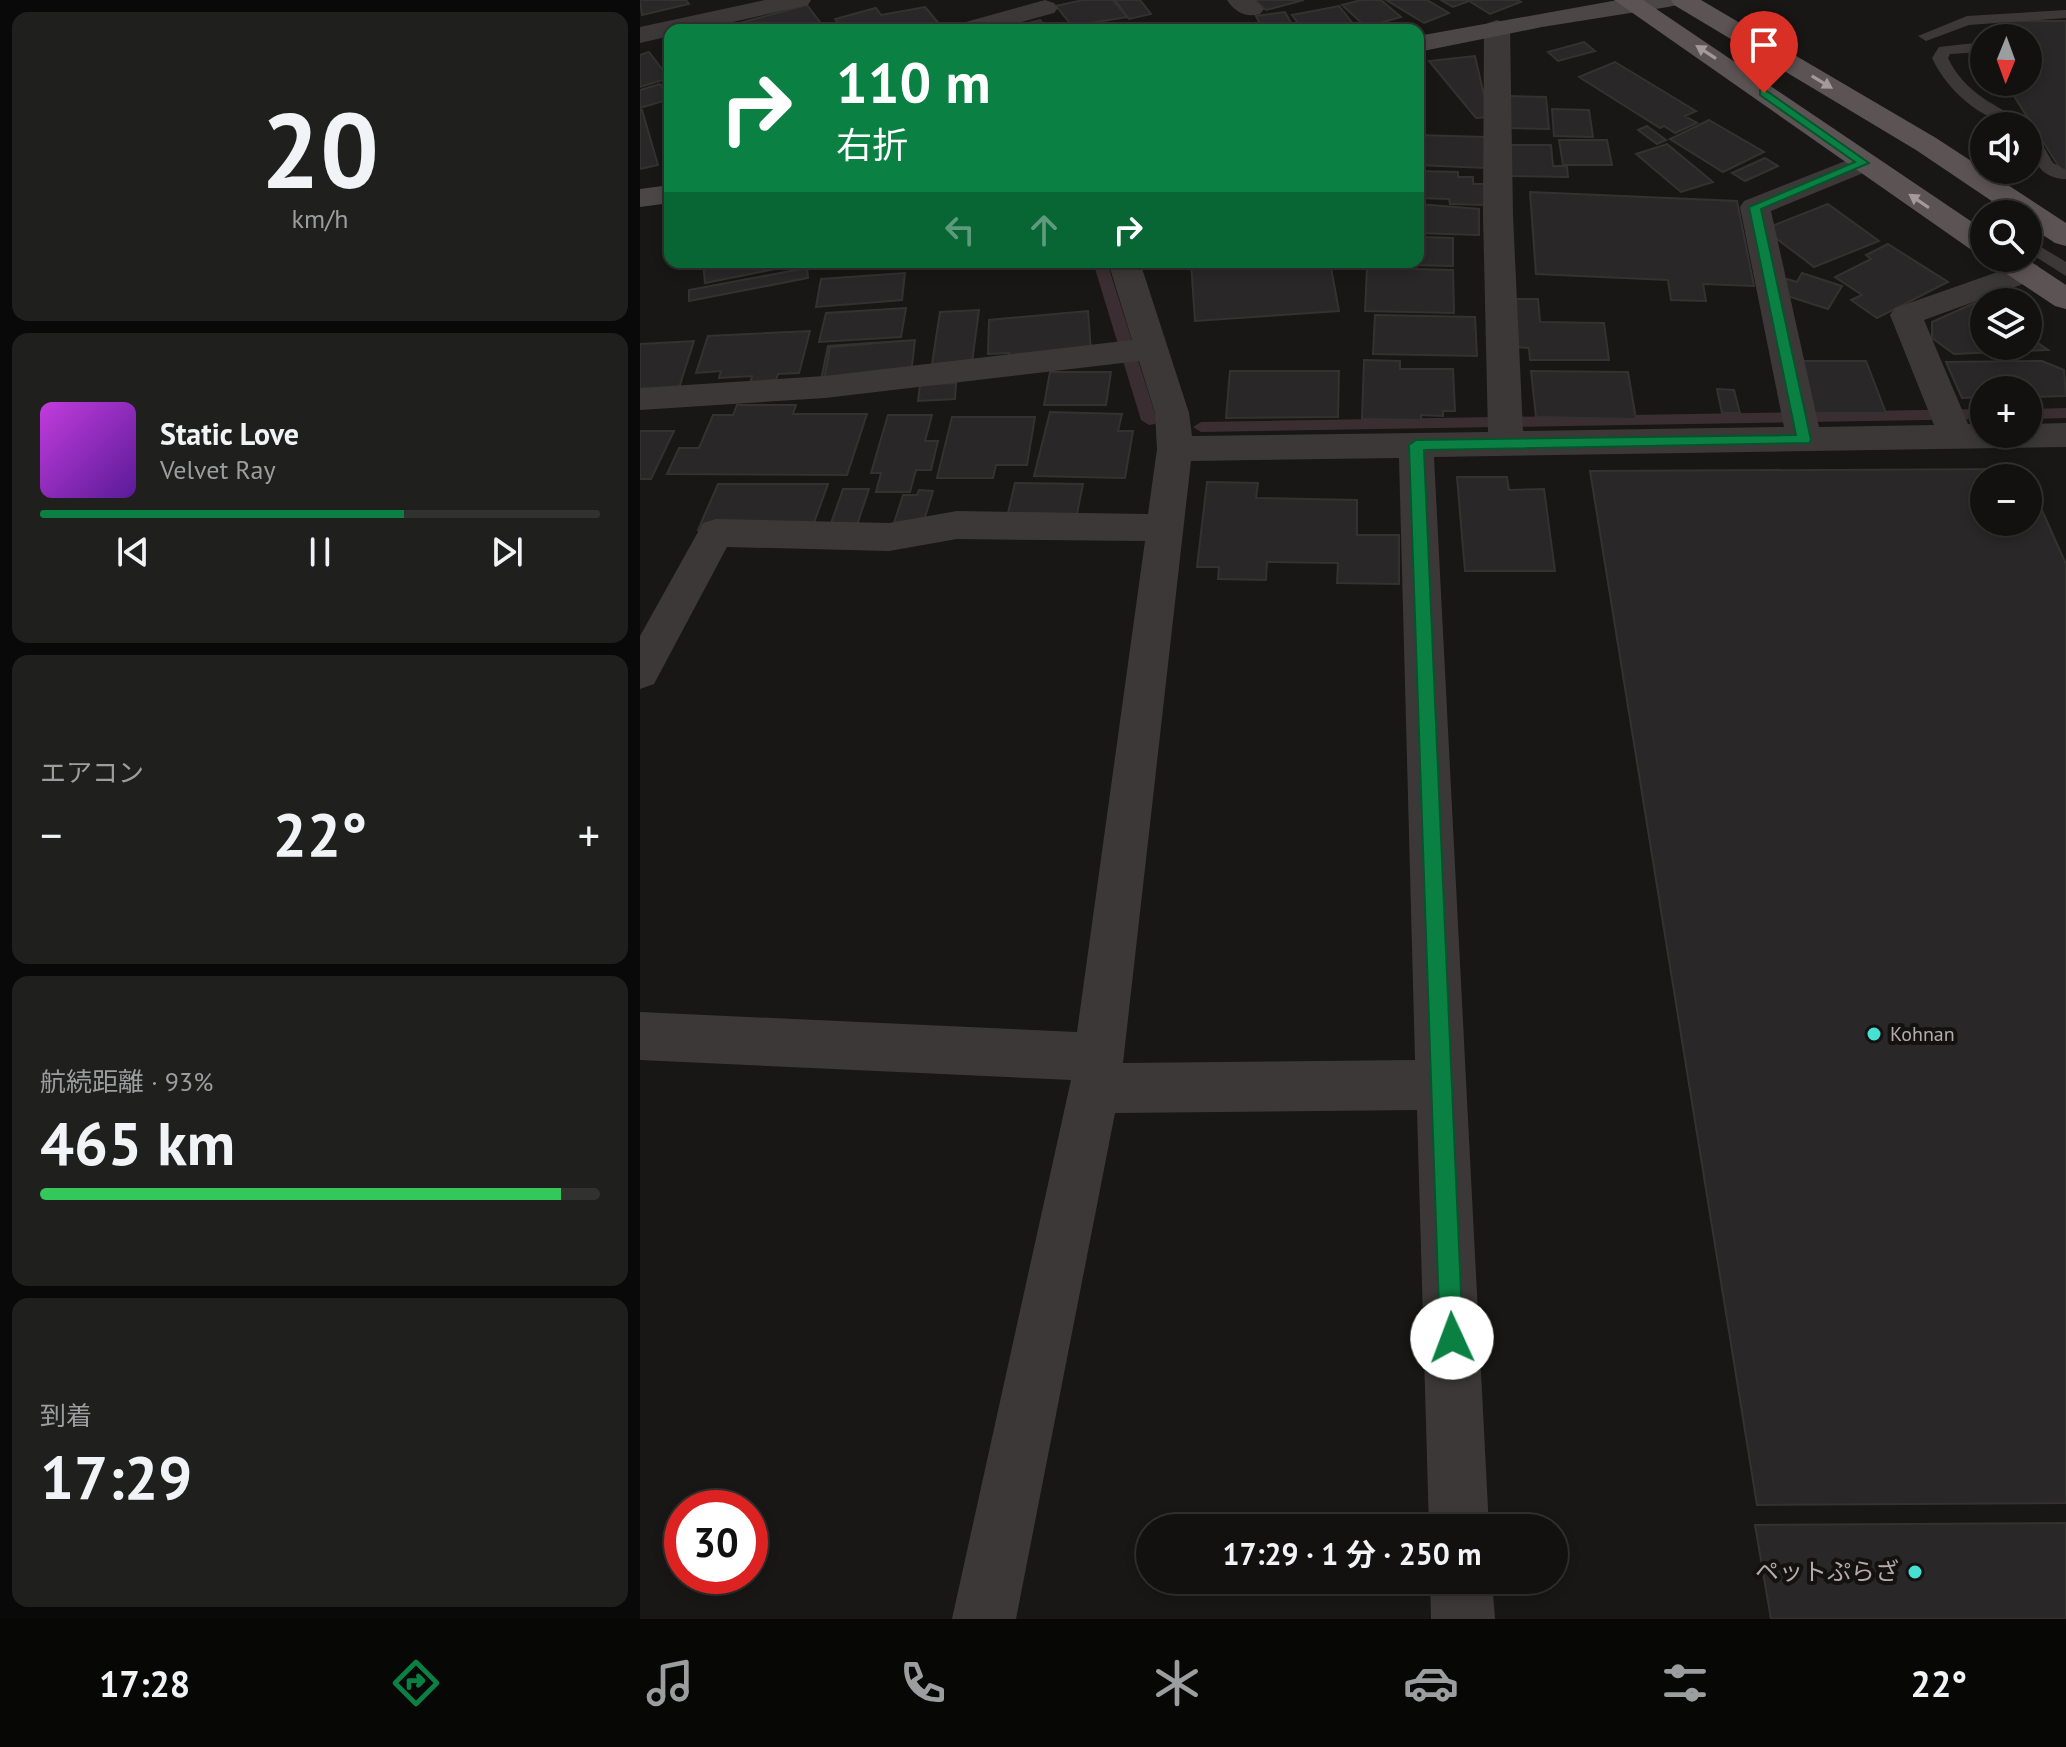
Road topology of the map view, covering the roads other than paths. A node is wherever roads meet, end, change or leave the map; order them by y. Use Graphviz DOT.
graph roads {
  1 [pos="799,0"];
  2 [pos="1668,0"];
  3 [pos="1683,0"];
  4 [pos="1630,2"];
  5 [pos="1042,4"];
  6 [pos="2066,14"];
  7 [pos="690,24"];
  8 [pos="982,24"];
  9 [pos="1057,24"];
  10 [pos="1497,28"];
  11 [pos="664,30"];
  12 [pos="640,35"];
  13 [pos="1926,36"];
  14 [pos="1424,43"];
  15 [pos="1970,48"];
  16 [pos="1996,112"];
  17 [pos="2042,159"];
  18 [pos="1863,163"];
  19 [pos="2063,175"];
  20 [pos="664,195"];
  21 [pos="640,198"];
  22 [pos="1970,235"];
  23 [pos="2066,237"];
  24 [pos="2042,264"];
  25 [pos="1125,268"];
  26 [pos="2066,270"];
  27 [pos="1991,272"];
  28 [pos="2035,272"];
  29 [pos="2066,299"];
  30 [pos="1135,351"];
  31 [pos="640,399"];
  32 [pos="1950,422"];
  33 [pos="1801,424"];
  34 [pos="1505,429"];
  35 [pos="2066,435"];
  36 [pos="1416,445"];
  37 [pos="1175,449"];
  38 [pos="1165,528"];
  39 [pos="655,622"];
  40 [pos="640,673"];
  41 [pos="640,1036"];
  42 [pos="1098,1072"];
  43 [pos="1441,1085"];
  44 [pos="1458,1514"];
  45 [pos="1462,1594"];
  46 [pos="984,1619"];
  47 [pos="1463,1619"];
  1 -- 7 [label="street"];
  2 -- 4 [label="street"];
  3 -- 23 [label="main road, one-way"];
  4 -- 10 [label="street"];
  18 -- 4 [label="main road, one-way"];
  5 -- 8 [label="street"];
  5 -- 9 [label="street"];
  6 -- 13 [label="lane"];
  10 -- 14 [label="street"];
  10 -- 34 [label="street"];
  11 -- 12 [label="street"];
  15 -- 16 [label="lane"];
  17 -- 19 [label="lane"];
  22 -- 18 [label="main road, one-way"];
  18 -- 33 [label="street"];
  20 -- 21 [label="street"];
  24 -- 26 [label="lane"];
  25 -- 30 [label="street"];
  27 -- 32 [label="street"];
  28 -- 29 [label="main road"];
  30 -- 31 [label="street"];
  30 -- 37 [label="street"];
  32 -- 33 [label="street"];
  32 -- 35 [label="street"];
  33 -- 34 [label="street"];
  34 -- 36 [label="street"];
  36 -- 37 [label="street"];
  36 -- 43 [label="street"];
  37 -- 38 [label="street"];
  38 -- 39 [label="street"];
  38 -- 42 [label="street"];
  39 -- 40 [label="street"];
  41 -- 42 [label="street"];
  42 -- 43 [label="street"];
  42 -- 46 [label="street"];
  43 -- 44 [label="street"];
  45 -- 47 [label="street"];
}
